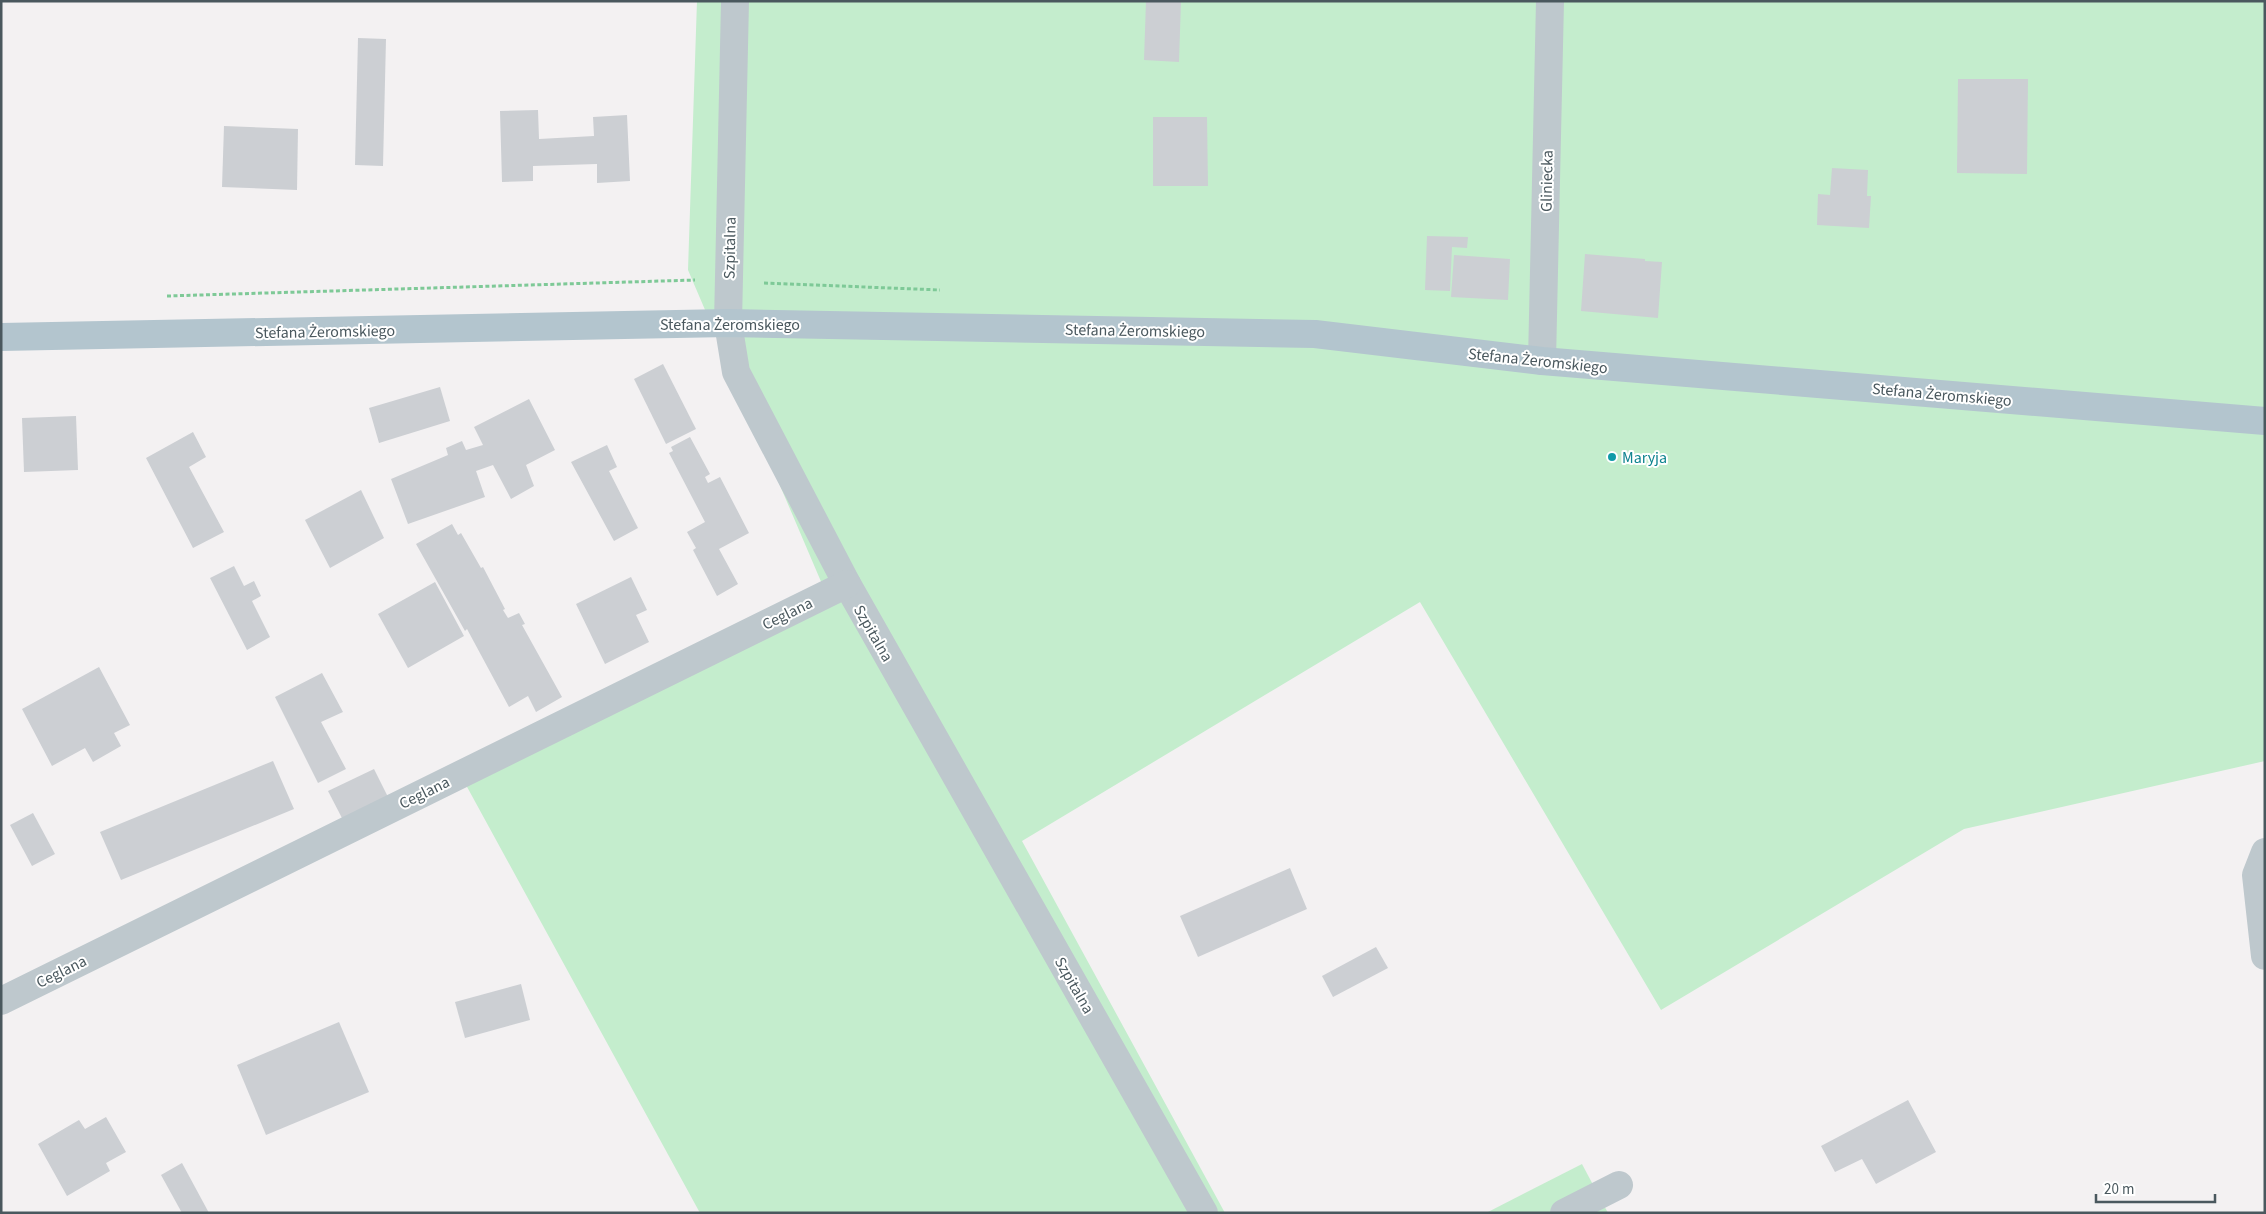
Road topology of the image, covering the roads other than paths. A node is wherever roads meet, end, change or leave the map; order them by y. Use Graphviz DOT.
graph roads {
  1 [pos="735,1"];
  2 [pos="1550,1"];
  3 [pos="728,323"];
  4 [pos="1,337"];
  5 [pos="1542,361"];
  6 [pos="2265,421"];
  7 [pos="847,584"];
  8 [pos="2265,852"];
  9 [pos="2265,956"];
  10 [pos="1,1000"];
  11 [pos="1619,1185"];
  12 [pos="1204,1213"];
  13 [pos="1564,1213"];
  1 -- 3 [label="street, Szpitalna"];
  2 -- 5 [label="street, Gliniecka"];
  3 -- 4 [label="main road, Stefana Żeromskiego"];
  3 -- 5 [label="main road, Stefana Żeromskiego"];
  3 -- 7 [label="street, Szpitalna"];
  5 -- 6 [label="main road, Stefana Żeromskiego"];
  7 -- 10 [label="street, Ceglana"];
  7 -- 12 [label="street, Szpitalna"];
  8 -- 9 [label="street"];
  11 -- 13 [label="street"];
}
